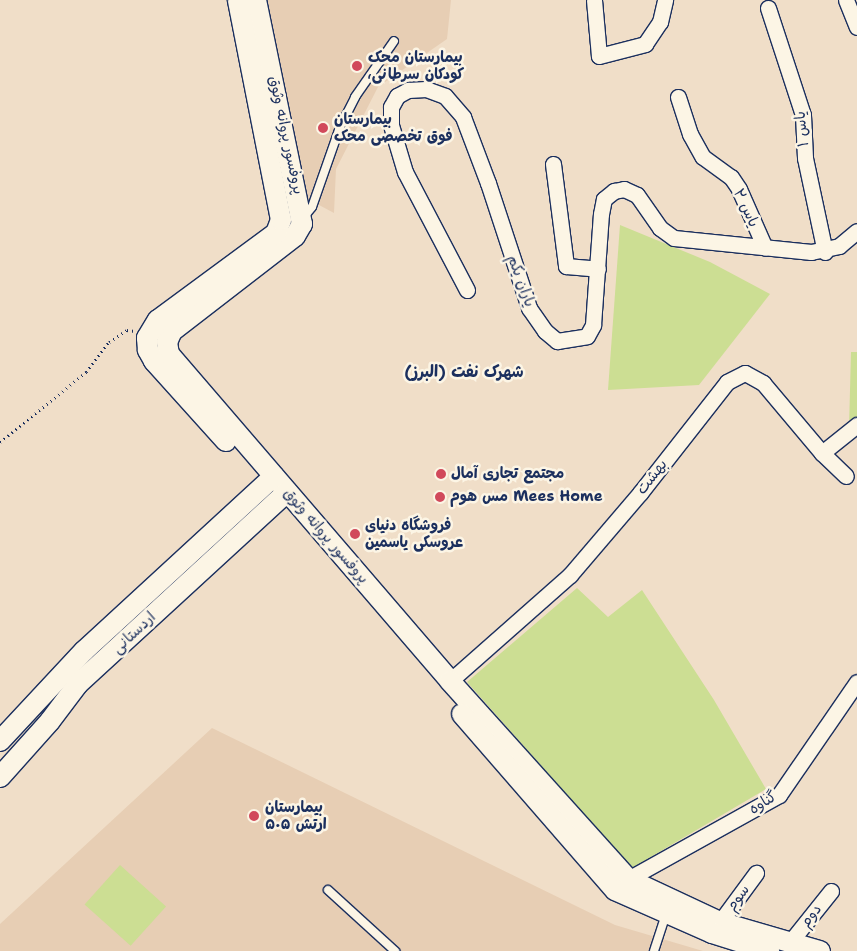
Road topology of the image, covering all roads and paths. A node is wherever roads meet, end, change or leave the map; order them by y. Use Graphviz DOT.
graph roads {
  1 [pos="238,0"];
  2 [pos="256,0"];
  3 [pos="594,0"];
  4 [pos="665,0"];
  5 [pos="846,0"];
  6 [pos="768,8"];
  7 [pos="857,27"];
  8 [pos="394,41"];
  9 [pos="678,97"];
  10 [pos="553,164"];
  11 [pos="281,220"];
  12 [pos="302,222"];
  13 [pos="857,231"];
  14 [pos="765,248"];
  15 [pos="825,252"];
  16 [pos="598,269"];
  17 [pos="467,290"];
  18 [pos="149,332"];
  19 [pos="857,426"];
  20 [pos="0,442"];
  21 [pos="822,453"];
  22 [pos="846,476"];
  23 [pos="269,480"];
  24 [pos="283,496"];
  25 [pos="857,682"];
  26 [pos="445,685"];
  27 [pos="0,740"];
  28 [pos="0,777"];
  29 [pos="756,873"];
  30 [pos="616,883"];
  31 [pos="328,890"];
  32 [pos="831,891"];
  33 [pos="668,906"];
  34 [pos="717,928"];
  35 [pos="789,946"];
  36 [pos="395,951"];
  37 [pos="654,951"];
  38 [pos="769,951"];
  39 [pos="820,951"];
  1 -- 11 [label="main road, پروفسور پروانه وثوق"];
  2 -- 12 [label="main road, پروفسور پروانه وثوق"];
  3 -- 4 [label="street"];
  5 -- 7 [label="street"];
  6 -- 15 [label="street, یاس ۱"];
  8 -- 12 [label="lane"];
  9 -- 14 [label="street, یاس ۲"];
  10 -- 16 [label="street"];
  11 -- 12 [label="main road"];
  11 -- 18 [label="main road"];
  12 -- 23 [label="main road, پروفسور پروانه وثوق"];
  13 -- 15 [label="street"];
  14 -- 15 [label="street, یاران یکم"];
  14 -- 16 [label="street, یاران یکم"];
  16 -- 17 [label="street, یاران یکم"];
  18 -- 20 [label="path"];
  18 -- 23 [label="main road, پروفسور پروانه وثوق"];
  19 -- 21 [label="street"];
  21 -- 22 [label="street, بهشت"];
  21 -- 26 [label="street, بهشت"];
  23 -- 24 [label="main road, پروفسور پروانه وثوق"];
  23 -- 27 [label="main road, اردستانی"];
  24 -- 26 [label="main road, پروفسور پروانه وثوق"];
  24 -- 28 [label="main road, اردستانی"];
  25 -- 30 [label="street, گناوه"];
  26 -- 30 [label="main road, پروفسور پروانه وثوق"];
  29 -- 34 [label="street, سوم"];
  30 -- 33 [label="main road, پروفسور پروانه وثوق"];
  31 -- 36 [label="lane"];
  32 -- 35 [label="street, دوم"];
  33 -- 34 [label="main road, پروفسور پروانه وثوق"];
  33 -- 37 [label="lane"];
  34 -- 35 [label="main road, پروفسور پروانه وثوق"];
  34 -- 38 [label="main road, پروفسور پروانه وثوق"];
  35 -- 39 [label="main road, پروفسور پروانه وثوق"];
}
